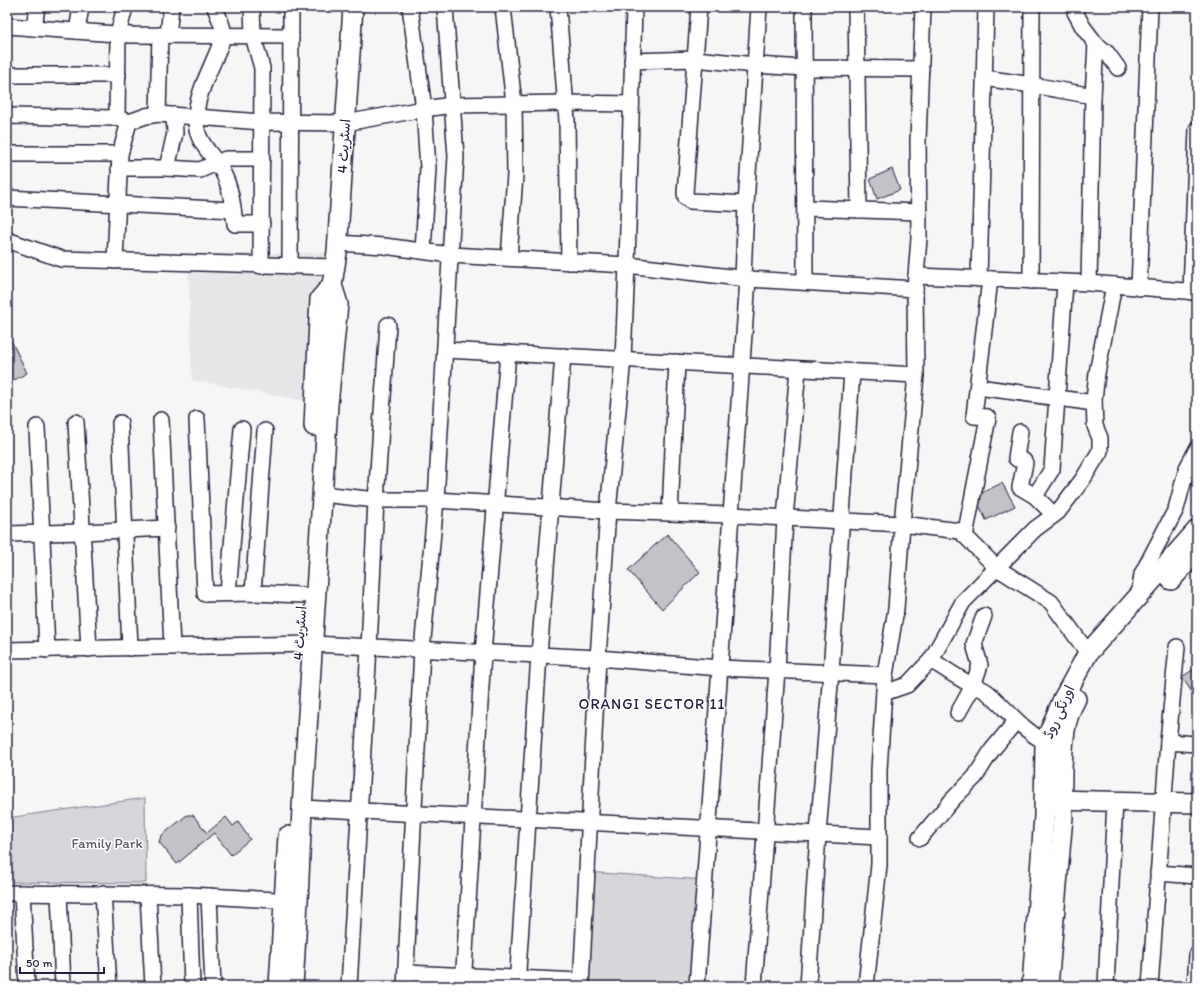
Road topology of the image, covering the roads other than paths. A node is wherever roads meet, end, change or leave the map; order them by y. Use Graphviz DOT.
graph roads {
  1 [pos="37,7"];
  2 [pos="81,7"];
  3 [pos="125,7"];
  4 [pos="171,7"];
  5 [pos="215,7"];
  6 [pos="252,7"];
  7 [pos="291,7"];
  8 [pos="352,7"];
  9 [pos="410,7"];
  10 [pos="445,7"];
  11 [pos="503,7"];
  12 [pos="558,7"];
  13 [pos="634,7"];
  14 [pos="699,7"];
  15 [pos="759,7"];
  16 [pos="804,7"];
  17 [pos="856,7"];
  18 [pos="923,7"];
  19 [pos="986,7"];
  20 [pos="1032,7"];
  21 [pos="1150,7"];
  22 [pos="1075,12"];
  23 [pos="7,26"];
  24 [pos="34,28"];
  25 [pos="77,31"];
  26 [pos="118,34"];
  27 [pos="164,35"];
  28 [pos="222,36"];
  29 [pos="254,36"];
  30 [pos="291,36"];
  31 [pos="1096,44"];
  32 [pos="695,59"];
  33 [pos="632,61"];
  34 [pos="755,65"];
  35 [pos="804,68"];
  36 [pos="857,68"];
  37 [pos="1118,68"];
  38 [pos="921,69"];
  39 [pos="7,75"];
  40 [pos="118,75"];
  41 [pos="984,78"];
  42 [pos="1032,84"];
  43 [pos="1093,96"];
  44 [pos="565,103"];
  45 [pos="514,104"];
  46 [pos="631,104"];
  47 [pos="452,105"];
  48 [pos="424,109"];
  49 [pos="158,114"];
  50 [pos="174,115"];
  51 [pos="7,116"];
  52 [pos="196,117"];
  53 [pos="123,120"];
  54 [pos="262,122"];
  55 [pos="291,122"];
  56 [pos="345,123"];
  57 [pos="1197,129"];
  58 [pos="7,154"];
  59 [pos="262,160"];
  60 [pos="119,161"];
  61 [pos="217,164"];
  62 [pos="168,168"];
  63 [pos="7,198"];
  64 [pos="117,204"];
  65 [pos="746,204"];
  66 [pos="805,208"];
  67 [pos="233,210"];
  68 [pos="859,210"];
  69 [pos="919,212"];
  70 [pos="262,224"];
  71 [pos="7,240"];
  72 [pos="338,243"];
  73 [pos="423,251"];
  74 [pos="451,255"];
  75 [pos="509,258"];
  76 [pos="115,261"];
  77 [pos="569,262"];
  78 [pos="627,265"];
  79 [pos="261,266"];
  80 [pos="290,267"];
  81 [pos="333,276"];
  82 [pos="745,279"];
  83 [pos="984,279"];
  84 [pos="1031,281"];
  85 [pos="805,282"];
  86 [pos="916,282"];
  87 [pos="1065,282"];
  88 [pos="1089,284"];
  89 [pos="1114,285"];
  90 [pos="1139,288"];
  91 [pos="1194,292"];
  92 [pos="388,325"];
  93 [pos="445,350"];
  94 [pos="508,353"];
  95 [pos="563,356"];
  96 [pos="622,359"];
  97 [pos="677,362"];
  98 [pos="742,365"];
  99 [pos="798,369"];
  100 [pos="852,372"];
  101 [pos="916,375"];
  102 [pos="978,387"];
  103 [pos="1057,398"];
  104 [pos="1094,404"];
  105 [pos="198,419"];
  106 [pos="160,420"];
  107 [pos="76,422"];
  108 [pos="120,423"];
  109 [pos="37,426"];
  110 [pos="242,429"];
  111 [pos="265,431"];
  112 [pos="1020,432"];
  113 [pos="1197,448"];
  114 [pos="322,494"];
  115 [pos="1035,496"];
  116 [pos="376,500"];
  117 [pos="436,500"];
  118 [pos="496,504"];
  119 [pos="550,507"];
  120 [pos="608,511"];
  121 [pos="670,513"];
  122 [pos="731,515"];
  123 [pos="1054,515"];
  124 [pos="785,518"];
  125 [pos="842,521"];
  126 [pos="902,524"];
  127 [pos="167,528"];
  128 [pos="125,530"];
  129 [pos="1197,530"];
  130 [pos="82,532"];
  131 [pos="42,533"];
  132 [pos="7,534"];
  133 [pos="965,536"];
  134 [pos="1197,551"];
  135 [pos="998,568"];
  136 [pos="228,593"];
  137 [pos="253,593"];
  138 [pos="303,595"];
  139 [pos="1139,597"];
  140 [pos="984,616"];
  141 [pos="306,644"];
  142 [pos="172,647"];
  143 [pos="369,647"];
  144 [pos="1177,647"];
  145 [pos="130,648"];
  146 [pos="89,649"];
  147 [pos="7,650"];
  148 [pos="47,650"];
  149 [pos="422,650"];
  150 [pos="483,652"];
  151 [pos="1088,653"];
  152 [pos="539,655"];
  153 [pos="598,658"];
  154 [pos="931,660"];
  155 [pos="720,668"];
  156 [pos="777,670"];
  157 [pos="832,672"];
  158 [pos="885,675"];
  159 [pos="973,686"];
  160 [pos="884,693"];
  161 [pos="958,713"];
  162 [pos="1016,721"];
  163 [pos="1045,742"];
  164 [pos="1168,742"];
  165 [pos="1197,744"];
  166 [pos="1115,801"];
  167 [pos="1164,802"];
  168 [pos="1197,803"];
  169 [pos="1056,806"];
  170 [pos="302,808"];
  171 [pos="359,811"];
  172 [pos="414,813"];
  173 [pos="474,816"];
  174 [pos="528,819"];
  175 [pos="588,822"];
  176 [pos="708,828"];
  177 [pos="764,831"];
  178 [pos="818,834"];
  179 [pos="879,837"];
  180 [pos="920,838"];
  181 [pos="1158,873"];
  182 [pos="1197,876"];
  183 [pos="14,893"];
  184 [pos="59,893"];
  185 [pos="103,893"];
  186 [pos="148,895"];
  187 [pos="188,895"];
  188 [pos="209,896"];
  189 [pos="291,901"];
  190 [pos="1197,955"];
  191 [pos="405,979"];
  192 [pos="463,981"];
  193 [pos="517,982"];
  194 [pos="581,983"];
  195 [pos="27,986"];
  196 [pos="64,986"];
  197 [pos="110,986"];
  198 [pos="153,986"];
  199 [pos="192,986"];
  200 [pos="213,986"];
  201 [pos="279,986"];
  202 [pos="293,986"];
  203 [pos="349,986"];
  204 [pos="697,986"];
  205 [pos="754,986"];
  206 [pos="808,986"];
  207 [pos="866,986"];
  208 [pos="1032,986"];
  209 [pos="1048,986"];
  210 [pos="1106,986"];
  211 [pos="1150,986"];
  212 [pos="1195,986"];
  1 -- 24 [label="street"];
  2 -- 25 [label="street"];
  3 -- 26 [label="street"];
  4 -- 27 [label="street"];
  5 -- 28 [label="street"];
  6 -- 29 [label="street"];
  7 -- 30 [label="street"];
  8 -- 56 [label="main road, اسٹریٹ 4"];
  9 -- 48 [label="street"];
  10 -- 47 [label="street"];
  11 -- 45 [label="street"];
  12 -- 44 [label="street"];
  13 -- 33 [label="street"];
  14 -- 32 [label="street"];
  15 -- 34 [label="street"];
  16 -- 35 [label="street"];
  17 -- 36 [label="street"];
  18 -- 38 [label="street"];
  19 -- 41 [label="street"];
  20 -- 42 [label="street"];
  21 -- 90 [label="street"];
  22 -- 31 [label="street"];
  23 -- 24 [label="street"];
  24 -- 25 [label="street"];
  25 -- 26 [label="street"];
  26 -- 27 [label="street"];
  26 -- 40 [label="street"];
  27 -- 28 [label="street"];
  27 -- 49 [label="street"];
  28 -- 29 [label="street"];
  28 -- 52 [label="street"];
  29 -- 30 [label="street"];
  29 -- 54 [label="street"];
  30 -- 55 [label="street"];
  31 -- 37 [label="street"];
  31 -- 43 [label="street"];
  32 -- 33 [label="street"];
  32 -- 34 [label="street"];
  32 -- 65 [label="street"];
  33 -- 46 [label="street"];
  34 -- 35 [label="street"];
  34 -- 65 [label="street"];
  35 -- 36 [label="street"];
  35 -- 66 [label="street"];
  36 -- 38 [label="street"];
  36 -- 68 [label="street"];
  38 -- 69 [label="street"];
  39 -- 40 [label="street"];
  40 -- 53 [label="street"];
  41 -- 42 [label="street"];
  41 -- 83 [label="street"];
  42 -- 43 [label="street"];
  42 -- 84 [label="street"];
  43 -- 88 [label="street"];
  44 -- 45 [label="street"];
  44 -- 46 [label="street"];
  44 -- 77 [label="street"];
  45 -- 47 [label="street"];
  45 -- 75 [label="street"];
  46 -- 78 [label="street"];
  47 -- 48 [label="street"];
  47 -- 74 [label="street"];
  48 -- 56 [label="street"];
  48 -- 73 [label="street"];
  49 -- 50 [label="street"];
  49 -- 53 [label="street"];
  50 -- 52 [label="street"];
  50 -- 62 [label="street"];
  51 -- 53 [label="street"];
  52 -- 54 [label="street"];
  52 -- 61 [label="street"];
  53 -- 60 [label="street"];
  54 -- 55 [label="street"];
  54 -- 59 [label="street"];
  55 -- 56 [label="street"];
  55 -- 80 [label="street"];
  56 -- 72 [label="main road, اسٹریٹ 4"];
  57 -- 91 [label="street"];
  58 -- 60 [label="street"];
  59 -- 61 [label="street"];
  59 -- 70 [label="street"];
  60 -- 62 [label="street"];
  60 -- 64 [label="street"];
  61 -- 62 [label="street"];
  61 -- 67 [label="street"];
  63 -- 64 [label="street"];
  64 -- 67 [label="street"];
  64 -- 76 [label="street"];
  65 -- 82 [label="street"];
  66 -- 68 [label="street"];
  66 -- 85 [label="street"];
  67 -- 70 [label="street"];
  68 -- 69 [label="street"];
  69 -- 86 [label="street"];
  70 -- 79 [label="street"];
  71 -- 76 [label="street"];
  72 -- 73 [label="street"];
  72 -- 81 [label="main road, اسٹریٹ 4"];
  73 -- 74 [label="street"];
  74 -- 75 [label="street"];
  74 -- 93 [label="street"];
  75 -- 77 [label="street"];
  76 -- 79 [label="street"];
  77 -- 78 [label="street"];
  78 -- 82 [label="street"];
  78 -- 96 [label="street"];
  79 -- 80 [label="street"];
  80 -- 81 [label="street"];
  81 -- 114 [label="main road, اسٹریٹ 4"];
  81 -- 138 [label="main road, اسٹریٹ 4"];
  82 -- 85 [label="street"];
  82 -- 98 [label="street"];
  83 -- 84 [label="street"];
  83 -- 86 [label="street"];
  83 -- 102 [label="street"];
  84 -- 87 [label="street"];
  85 -- 86 [label="street"];
  86 -- 101 [label="street"];
  87 -- 88 [label="street"];
  87 -- 103 [label="street"];
  88 -- 89 [label="street"];
  89 -- 90 [label="street"];
  89 -- 104 [label="street"];
  90 -- 91 [label="street"];
  92 -- 116 [label="street"];
  93 -- 94 [label="street"];
  93 -- 117 [label="street"];
  94 -- 95 [label="street"];
  94 -- 118 [label="street"];
  95 -- 96 [label="street"];
  95 -- 119 [label="street"];
  96 -- 97 [label="street"];
  96 -- 120 [label="street"];
  97 -- 98 [label="street"];
  97 -- 121 [label="street"];
  98 -- 99 [label="street"];
  98 -- 122 [label="street"];
  99 -- 100 [label="street"];
  99 -- 124 [label="street"];
  100 -- 101 [label="street"];
  100 -- 125 [label="street"];
  101 -- 126 [label="street"];
  102 -- 103 [label="street"];
  102 -- 133 [label="street"];
  103 -- 104 [label="street"];
  103 -- 115 [label="street"];
  104 -- 123 [label="street"];
  105 -- 136 [label="street"];
  106 -- 127 [label="street"];
  107 -- 130 [label="street"];
  108 -- 128 [label="street"];
  109 -- 131 [label="street"];
  110 -- 136 [label="street"];
  111 -- 137 [label="street"];
  112 -- 115 [label="street"];
  113 -- 139 [label="street"];
  114 -- 116 [label="street"];
  114 -- 141 [label="main road, اسٹریٹ 4"];
  115 -- 123 [label="street"];
  116 -- 117 [label="street"];
  116 -- 143 [label="street"];
  117 -- 118 [label="street"];
  117 -- 149 [label="street"];
  118 -- 119 [label="street"];
  118 -- 150 [label="street"];
  119 -- 120 [label="street"];
  119 -- 152 [label="street"];
  120 -- 121 [label="street"];
  120 -- 153 [label="street"];
  121 -- 122 [label="street"];
  122 -- 124 [label="street"];
  122 -- 155 [label="street"];
  123 -- 135 [label="street"];
  124 -- 125 [label="street"];
  124 -- 156 [label="street"];
  125 -- 126 [label="street"];
  125 -- 157 [label="street"];
  126 -- 133 [label="street"];
  126 -- 158 [label="street"];
  127 -- 128 [label="street"];
  127 -- 142 [label="street"];
  128 -- 130 [label="street"];
  128 -- 145 [label="street"];
  129 -- 139 [label="main road, اورنگی روڈ"];
  130 -- 131 [label="street"];
  130 -- 146 [label="street"];
  131 -- 132 [label="street"];
  131 -- 148 [label="street"];
  133 -- 135 [label="street"];
  134 -- 169 [label="main road"];
  135 -- 151 [label="street"];
  135 -- 154 [label="street"];
  136 -- 137 [label="street"];
  137 -- 138 [label="street"];
  138 -- 141 [label="main road, اسٹریٹ 4"];
  139 -- 151 [label="main road, اورنگی روڈ"];
  140 -- 159 [label="street"];
  141 -- 142 [label="street"];
  141 -- 143 [label="street"];
  141 -- 170 [label="main road, اسٹریٹ 4"];
  141 -- 189 [label="main road, اسٹریٹ 4"];
  142 -- 145 [label="street"];
  143 -- 149 [label="street"];
  143 -- 171 [label="street"];
  144 -- 164 [label="street"];
  145 -- 146 [label="street"];
  146 -- 148 [label="street"];
  147 -- 148 [label="street"];
  149 -- 150 [label="street"];
  149 -- 172 [label="street"];
  150 -- 152 [label="street"];
  150 -- 173 [label="street"];
  151 -- 163 [label="main road, اورنگی روڈ"];
  152 -- 153 [label="street"];
  152 -- 174 [label="street"];
  153 -- 155 [label="street"];
  153 -- 175 [label="street"];
  154 -- 159 [label="street"];
  154 -- 160 [label="street"];
  155 -- 156 [label="street"];
  155 -- 176 [label="street"];
  156 -- 157 [label="street"];
  156 -- 177 [label="street"];
  157 -- 158 [label="street"];
  157 -- 178 [label="street"];
  158 -- 160 [label="street"];
  159 -- 161 [label="street"];
  159 -- 162 [label="street"];
  160 -- 179 [label="street"];
  162 -- 163 [label="street"];
  162 -- 180 [label="street"];
  163 -- 169 [label="main road, اورنگی روڈ"];
  164 -- 165 [label="street"];
  164 -- 167 [label="street"];
  166 -- 167 [label="main road"];
  166 -- 169 [label="main road"];
  166 -- 210 [label="street"];
  167 -- 168 [label="main road"];
  167 -- 181 [label="street"];
  169 -- 208 [label="main road, اورنگی روڈ"];
  169 -- 209 [label="main road, اورنگی روڈ"];
  170 -- 171 [label="street"];
  170 -- 189 [label="main road, اسٹریٹ 4"];
  171 -- 172 [label="street"];
  171 -- 203 [label="street"];
  172 -- 173 [label="street"];
  172 -- 191 [label="street"];
  173 -- 174 [label="street"];
  173 -- 192 [label="street"];
  174 -- 175 [label="street"];
  174 -- 193 [label="street"];
  175 -- 176 [label="street"];
  175 -- 194 [label="street"];
  176 -- 177 [label="street"];
  176 -- 204 [label="street"];
  177 -- 178 [label="street"];
  177 -- 205 [label="street"];
  178 -- 179 [label="street"];
  178 -- 206 [label="street"];
  179 -- 207 [label="street"];
  181 -- 182 [label="street"];
  181 -- 211 [label="street"];
  183 -- 184 [label="street"];
  183 -- 195 [label="street"];
  184 -- 185 [label="street"];
  184 -- 196 [label="street"];
  185 -- 186 [label="street"];
  185 -- 197 [label="street"];
  186 -- 187 [label="street"];
  186 -- 198 [label="street"];
  187 -- 188 [label="street"];
  187 -- 199 [label="street"];
  188 -- 189 [label="street"];
  188 -- 200 [label="street"];
  189 -- 201 [label="main road, اسٹریٹ 4"];
  189 -- 202 [label="main road, اسٹریٹ 4"];
  190 -- 212 [label="street"];
  191 -- 192 [label="street"];
  192 -- 193 [label="street"];
  193 -- 194 [label="street"];
}
